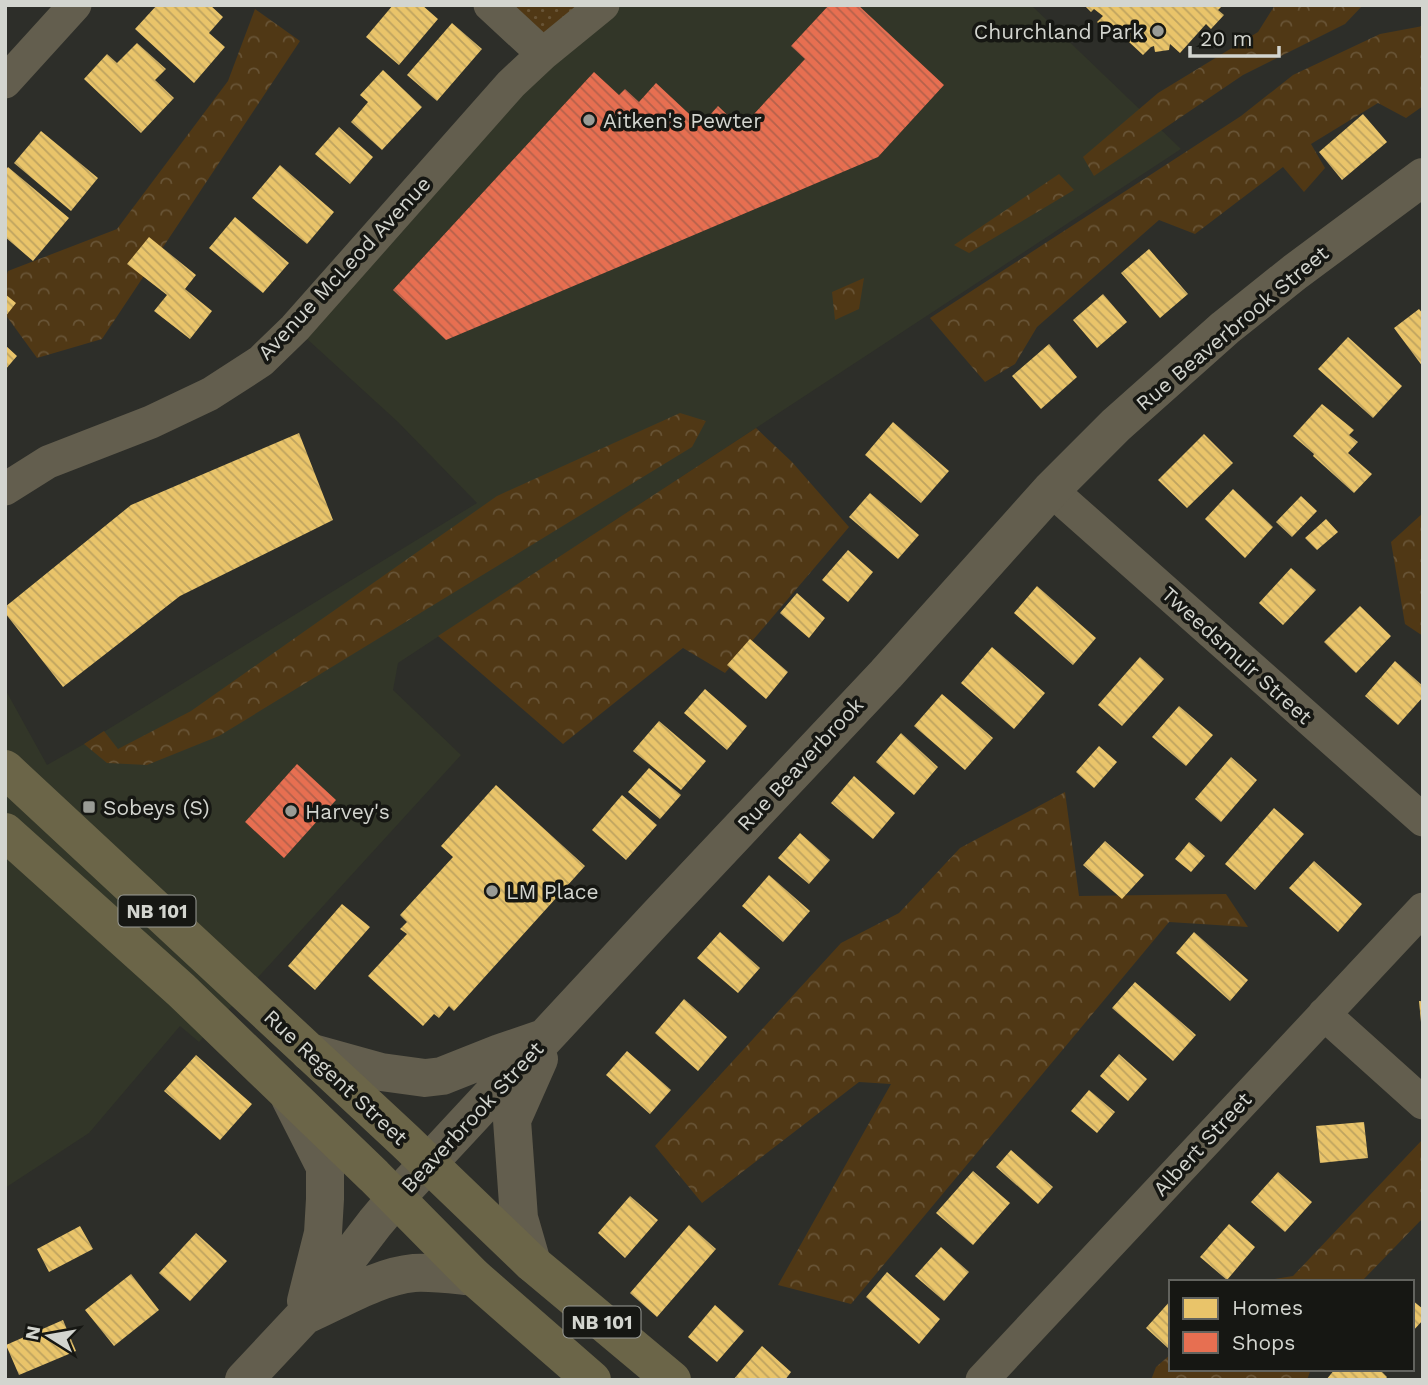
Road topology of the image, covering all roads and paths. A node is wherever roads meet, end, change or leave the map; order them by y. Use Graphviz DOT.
graph roads {
  1 [pos="75,5"];
  2 [pos="490,5"];
  3 [pos="603,5"];
  4 [pos="543,54"];
  5 [pos="5,82"];
  6 [pos="1423,177"];
  7 [pos="5,489"];
  8 [pos="1051,489"];
  9 [pos="5,769"];
  10 [pos="1423,820"];
  11 [pos="5,832"];
  12 [pos="1423,909"];
  13 [pos="1324,1014"];
  14 [pos="547,1037"];
  15 [pos="309,1052"];
  16 [pos="287,1091"];
  17 [pos="1423,1103"];
  18 [pos="429,1163"];
  19 [pos="396,1198"];
  20 [pos="532,1264"];
  21 [pos="474,1277"];
  22 [pos="303,1317"];
  23 [pos="244,1380"];
  24 [pos="592,1380"];
  25 [pos="672,1380"];
  26 [pos="982,1380"];
  1 -- 5 [label="street"];
  2 -- 4 [label="street"];
  3 -- 4 [label="street, Avenue McLeod Avenue"];
  4 -- 7 [label="street, Avenue McLeod Avenue"];
  6 -- 8 [label="street, Rue Beaverbrook Street"];
  8 -- 10 [label="street, Tweedsmuir Street"];
  8 -- 14 [label="street, Rue Beaverbrook"];
  9 -- 15 [label="main road, Rue Regent Street / NB 101"];
  11 -- 16 [label="main road, Rue Regent Street / NB 101"];
  12 -- 13 [label="street, Albert Street"];
  13 -- 17 [label="street"];
  13 -- 26 [label="street, Albert Street"];
  14 -- 15 [label="street"];
  14 -- 18 [label="street, Beaverbrook Street"];
  14 -- 20 [label="street"];
  15 -- 18 [label="main road, Rue Regent Street / NB 101"];
  16 -- 19 [label="main road, Rue Regent Street / NB 101"];
  16 -- 22 [label="street"];
  18 -- 19 [label="street, Beaverbrook Street"];
  18 -- 20 [label="main road, Rue Regent Street / NB 101"];
  19 -- 21 [label="main road, Rue Regent Street / NB 101"];
  19 -- 22 [label="street, Beaverbrook Street"];
  20 -- 25 [label="main road, Rue Regent Street / NB 101"];
  21 -- 22 [label="street"];
  21 -- 24 [label="main road, Rue Regent Street / NB 101"];
  22 -- 23 [label="street, Beaverbrook Street"];
}
